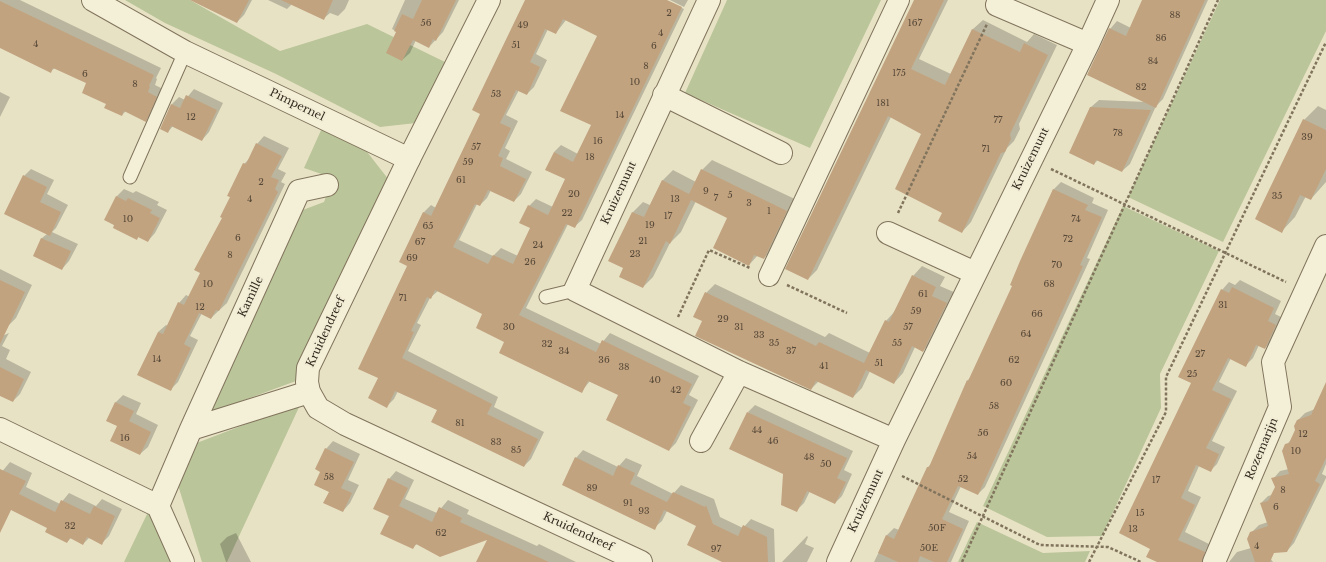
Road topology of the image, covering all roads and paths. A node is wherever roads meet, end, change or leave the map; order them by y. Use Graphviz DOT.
graph roads {
  1 [pos="93,0"];
  2 [pos="489,0"];
  3 [pos="899,0"];
  4 [pos="1108,0"];
  5 [pos="1218,0"];
  6 [pos="707,1"];
  7 [pos="996,5"];
  8 [pos="1326,42"];
  9 [pos="1088,44"];
  10 [pos="185,52"];
  11 [pos="664,95"];
  12 [pos="781,153"];
  13 [pos="409,159"];
  14 [pos="1031,159"];
  15 [pos="130,177"];
  16 [pos="327,185"];
  17 [pos="1125,203"];
  18 [pos="888,233"];
  19 [pos="1326,246"];
  20 [pos="1225,252"];
  21 [pos="975,273"];
  22 [pos="769,276"];
  23 [pos="575,290"];
  24 [pos="1306,291"];
  25 [pos="546,297"];
  26 [pos="847,313"];
  27 [pos="668,338"];
  28 [pos="739,372"];
  29 [pos="309,392"];
  30 [pos="0,429"];
  31 [pos="191,429"];
  32 [pos="894,440"];
  33 [pos="701,441"];
  34 [pos="881,466"];
  35 [pos="158,506"];
  36 [pos="982,516"];
  37 [pos="1096,547"];
  38 [pos="183,562"];
  39 [pos="641,562"];
  40 [pos="838,562"];
  41 [pos="962,562"];
  42 [pos="1089,562"];
  43 [pos="1141,562"];
  44 [pos="1214,562"];
  1 -- 10 [label="street, Pimpernel"];
  2 -- 13 [label="street, Kruidendreef"];
  3 -- 22 [label="street"];
  4 -- 9 [label="street, Kruizemunt"];
  5 -- 17 [label="path"];
  6 -- 11 [label="street, Kruizemunt"];
  7 -- 9 [label="street"];
  7 -- 18 [label="path"];
  8 -- 20 [label="path"];
  9 -- 14 [label="street, Kruizemunt"];
  10 -- 13 [label="street, Pimpernel"];
  10 -- 15 [label="lane"];
  11 -- 12 [label="street"];
  11 -- 23 [label="street, Kruizemunt"];
  13 -- 29 [label="street, Kruidendreef"];
  14 -- 17 [label="path"];
  14 -- 21 [label="street, Kruizemunt"];
  16 -- 31 [label="street, Kamille"];
  17 -- 20 [label="path"];
  17 -- 36 [label="path"];
  18 -- 21 [label="street"];
  19 -- 24 [label="street, Rozemarijn"];
  20 -- 24 [label="path"];
  20 -- 37 [label="path"];
  21 -- 32 [label="street, Kruizemunt"];
  22 -- 26 [label="path"];
  22 -- 27 [label="path"];
  23 -- 25 [label="lane"];
  23 -- 27 [label="street"];
  24 -- 44 [label="street, Rozemarijn"];
  27 -- 28 [label="street"];
  28 -- 32 [label="street"];
  28 -- 33 [label="street"];
  29 -- 31 [label="street"];
  29 -- 39 [label="street, Kruidendreef"];
  30 -- 35 [label="street"];
  31 -- 35 [label="street, Kamille"];
  32 -- 34 [label="street, Kruizemunt"];
  34 -- 36 [label="path"];
  34 -- 40 [label="street, Kruizemunt"];
  35 -- 38 [label="street"];
  36 -- 37 [label="path"];
  36 -- 41 [label="path"];
  37 -- 42 [label="path"];
  37 -- 43 [label="path"];
}
